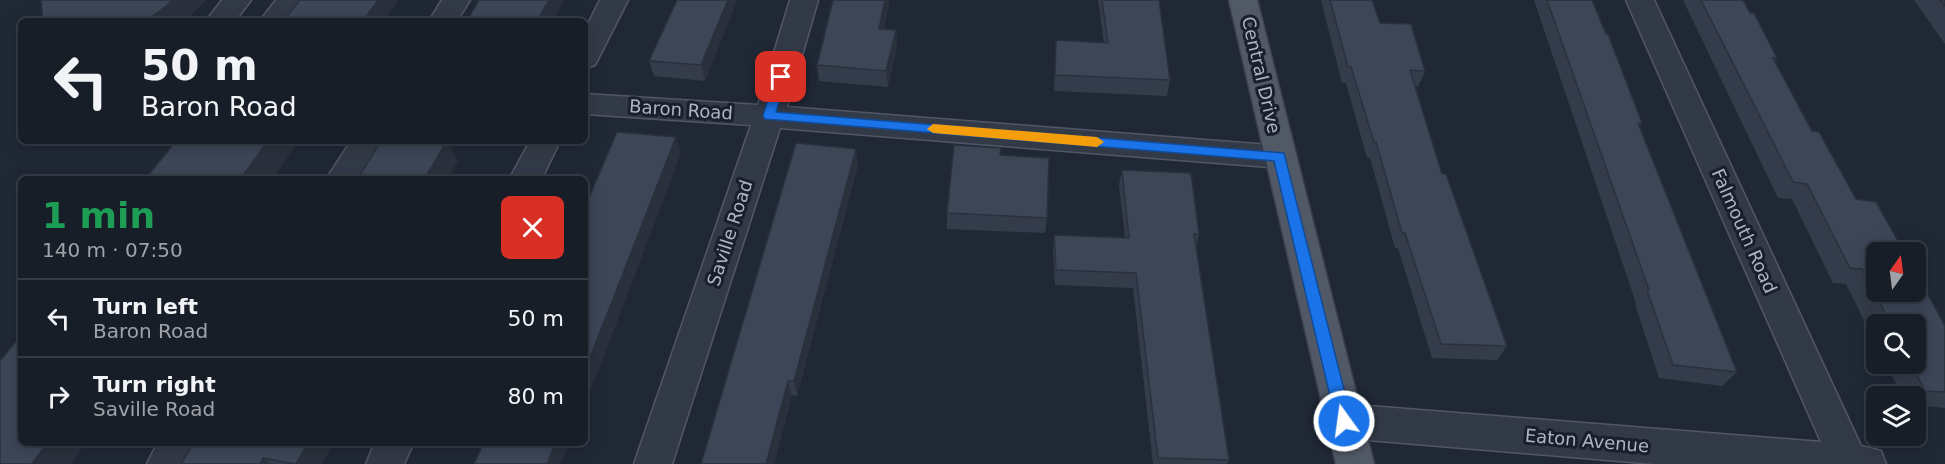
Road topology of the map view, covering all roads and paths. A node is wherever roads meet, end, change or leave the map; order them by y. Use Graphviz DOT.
graph roads {
  1 [pos="237,0"];
  2 [pos="290,0"];
  3 [pos="456,0"];
  4 [pos="614,0"];
  5 [pos="804,0"];
  6 [pos="1243,0"];
  7 [pos="1640,0"];
  8 [pos="222,18"];
  9 [pos="276,18"];
  10 [pos="444,18"];
  11 [pos="588,52"];
  12 [pos="588,104"];
  13 [pos="769,116"];
  14 [pos="365,144"];
  15 [pos="543,144"];
  16 [pos="1280,156"];
  17 [pos="344,176"];
  18 [pos="527,176"];
  19 [pos="1344,421"];
  20 [pos="177,446"];
  21 [pos="393,446"];
  22 [pos="1858,463"];
  23 [pos="166,464"];
  24 [pos="385,464"];
  25 [pos="653,464"];
  26 [pos="1355,464"];
  1 -- 8 [label="street"];
  2 -- 9 [label="street"];
  3 -- 10 [label="street"];
  4 -- 11 [label="street"];
  5 -- 13 [label="street, Saville Road"];
  6 -- 16 [label="main road, Central Drive"];
  7 -- 22 [label="street, Falmouth Road"];
  12 -- 13 [label="street, Baron Road"];
  13 -- 16 [label="street, Baron Road"];
  13 -- 25 [label="street, Saville Road"];
  14 -- 17 [label="street"];
  15 -- 18 [label="street"];
  16 -- 19 [label="main road, Central Drive"];
  19 -- 22 [label="street, Eaton Avenue"];
  19 -- 26 [label="main road, Central Drive"];
  20 -- 23 [label="street"];
  21 -- 24 [label="street"];
}
